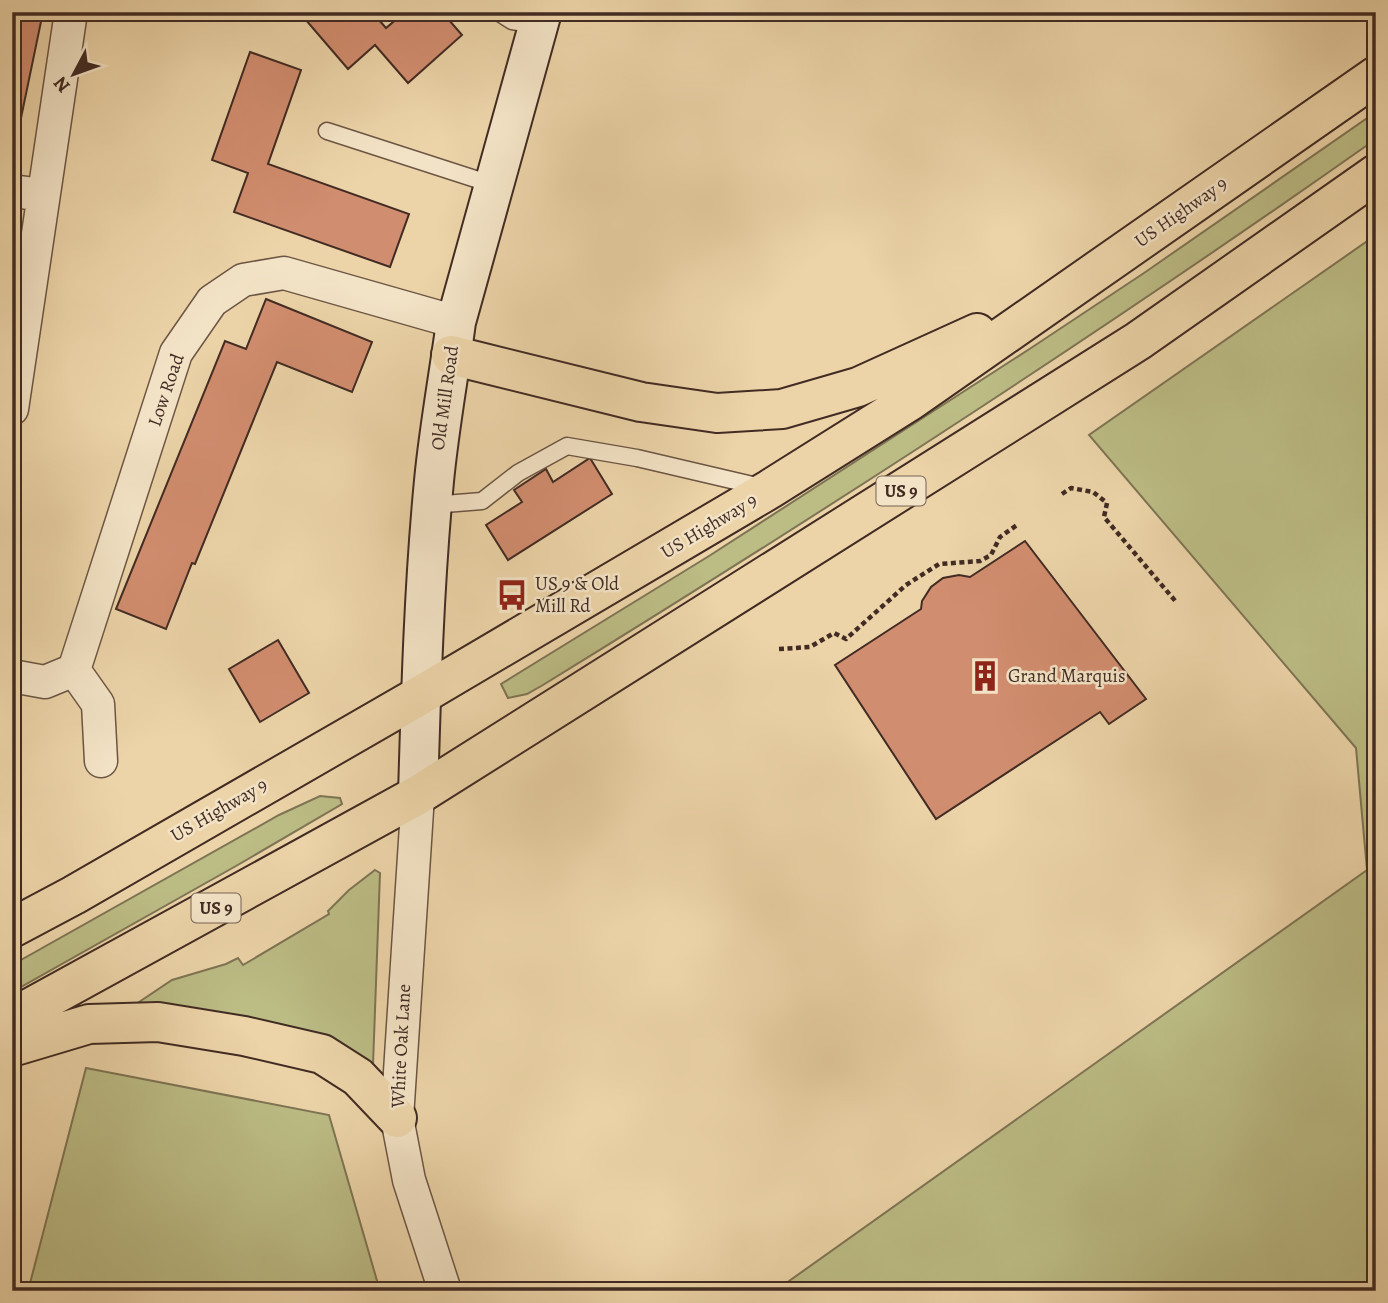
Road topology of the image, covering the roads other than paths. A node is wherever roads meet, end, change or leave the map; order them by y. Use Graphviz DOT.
graph roads {
  1 [pos="71,12"];
  2 [pos="498,12"];
  3 [pos="540,19"];
  4 [pos="1376,76"];
  5 [pos="327,131"];
  6 [pos="1376,174"];
  7 [pos="494,185"];
  8 [pos="12,191"];
  9 [pos="43,195"];
  10 [pos="1062,295"];
  11 [pos="454,339"];
  12 [pos="12,409"];
  13 [pos="770,489"];
  14 [pos="432,505"];
  15 [pos="74,670"];
  16 [pos="12,676"];
  17 [pos="421,695"];
  18 [pos="101,761"];
  19 [pos="418,796"];
  20 [pos="12,928"];
  21 [pos="12,1018"];
  22 [pos="12,1047"];
  23 [pos="397,1118"];
  24 [pos="445,1291"];
  1 -- 9 [label="street"];
  2 -- 3 [label="lane"];
  3 -- 7 [label="street, Old Mill Road"];
  4 -- 10 [label="highway, US Highway 9"];
  5 -- 7 [label="lane"];
  6 -- 19 [label="highway, US 9"];
  7 -- 11 [label="street, Old Mill Road"];
  8 -- 9 [label="street"];
  9 -- 12 [label="street"];
  10 -- 11 [label="highway"];
  10 -- 13 [label="highway, US Highway 9"];
  11 -- 14 [label="street, Old Mill Road"];
  11 -- 15 [label="street, Low Road"];
  13 -- 14 [label="lane"];
  13 -- 17 [label="highway, US Highway 9"];
  14 -- 17 [label="street, Old Mill Road"];
  15 -- 16 [label="street"];
  15 -- 18 [label="street"];
  17 -- 19 [label="street, Old Mill Road"];
  17 -- 20 [label="highway, US Highway 9"];
  19 -- 21 [label="highway, US 9"];
  19 -- 23 [label="street, White Oak Lane"];
  22 -- 23 [label="highway"];
  23 -- 24 [label="street, White Oak Lane"];
}
